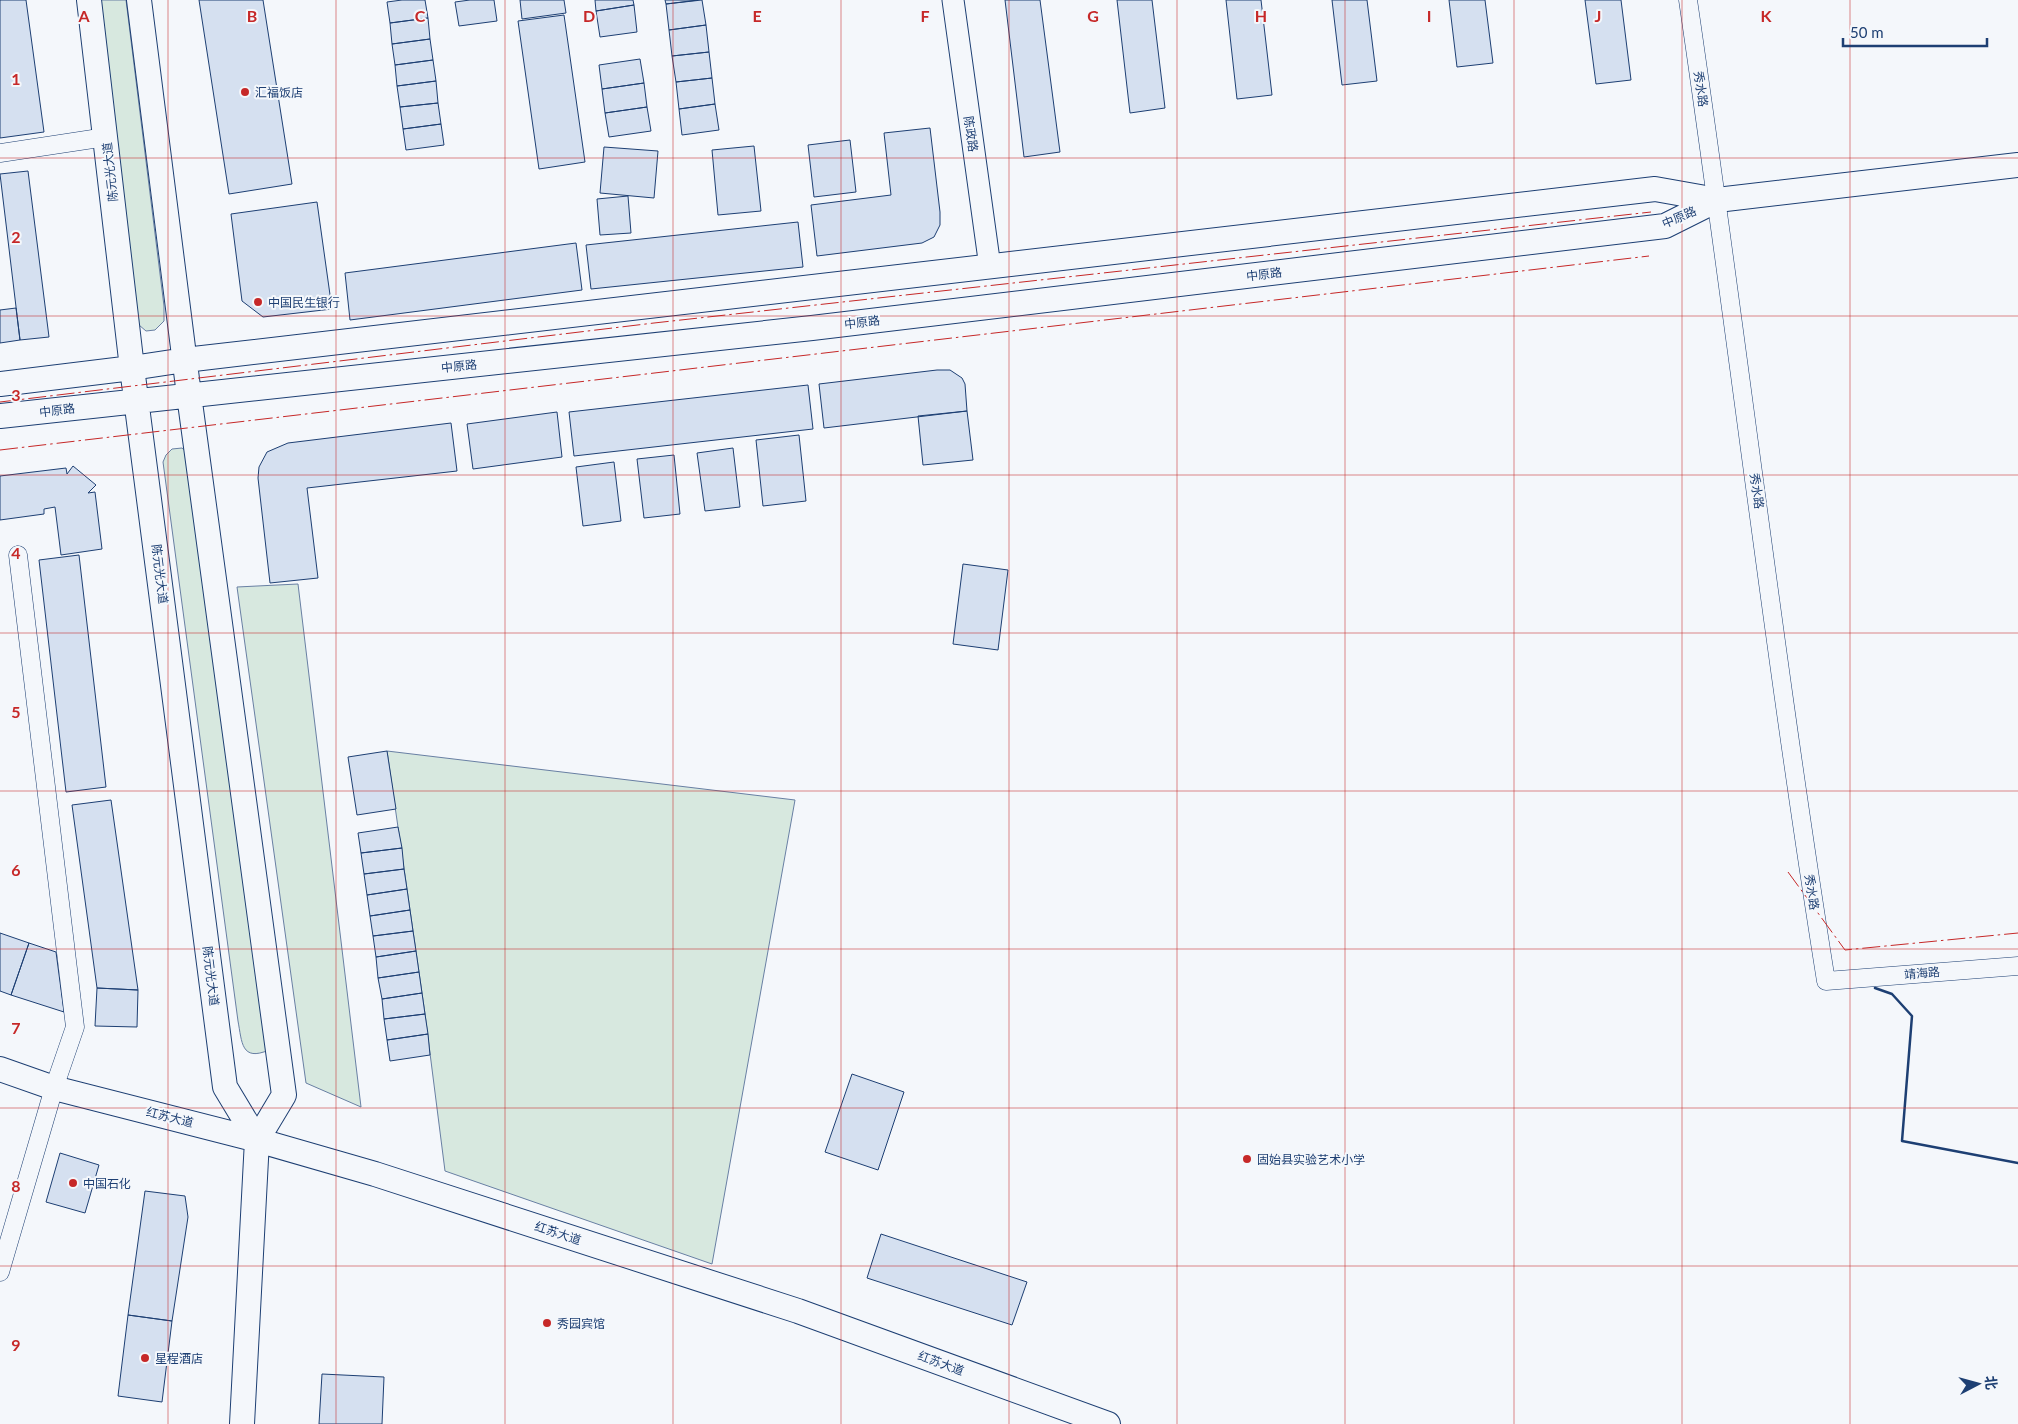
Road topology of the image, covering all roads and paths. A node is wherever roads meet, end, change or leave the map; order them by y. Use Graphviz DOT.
graph roads {
  1 [pos="89,0"];
  2 [pos="138,0"];
  3 [pos="953,0"];
  4 [pos="1688,0"];
  5 [pos="106,137"];
  6 [pos="0,153"];
  7 [pos="2018,165"];
  8 [pos="1717,200"];
  9 [pos="990,267"];
  10 [pos="186,360"];
  11 [pos="132,368"];
  12 [pos="0,384"];
  13 [pos="189,395"];
  14 [pos="137,400"];
  15 [pos="0,416"];
  16 [pos="18,555"];
  17 [pos="2018,966"];
  18 [pos="1826,981"];
  19 [pos="0,1069"];
  20 [pos="54,1088"];
  21 [pos="257,1140"];
  22 [pos="0,1272"];
  23 [pos="242,1424"];
  24 [pos="1108,1424"];
  1 -- 5 [label="main road, 陈元光大道"];
  2 -- 10 [label="main road"];
  3 -- 9 [label="street, 陈政路"];
  4 -- 8 [label="street, 秀水路"];
  5 -- 6 [label="street"];
  5 -- 11 [label="main road, 陈元光大道"];
  7 -- 8 [label="main road, 中原路"];
  8 -- 9 [label="main road, 中原路"];
  8 -- 13 [label="main road, 中原路"];
  8 -- 18 [label="street, 秀水路"];
  9 -- 10 [label="main road, 中原路"];
  10 -- 11 [label="main road, 中原路"];
  10 -- 13 [label="main road"];
  11 -- 12 [label="main road, 中原路"];
  11 -- 14 [label="main road, 陈元光大道"];
  13 -- 14 [label="main road, 中原路"];
  13 -- 21 [label="main road"];
  14 -- 15 [label="main road, 中原路"];
  14 -- 21 [label="main road, 陈元光大道"];
  16 -- 20 [label="street"];
  17 -- 18 [label="street, 靖海路"];
  19 -- 20 [label="main road, 红苏大道"];
  20 -- 21 [label="main road, 红苏大道"];
  20 -- 22 [label="street"];
  21 -- 23 [label="main road"];
  21 -- 24 [label="main road, 红苏大道"];
}
